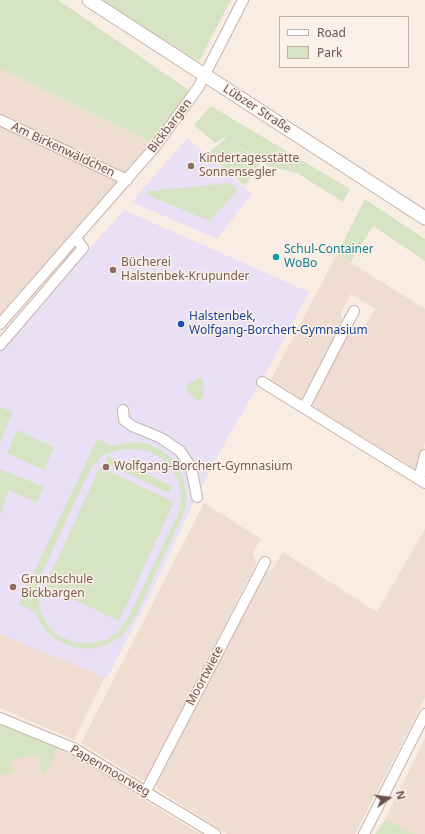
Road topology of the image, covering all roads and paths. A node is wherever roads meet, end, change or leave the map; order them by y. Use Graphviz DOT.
graph roads {
  1 [pos="89,0"];
  2 [pos="243,0"];
  3 [pos="205,75"];
  4 [pos="0,120"];
  5 [pos="127,180"];
  6 [pos="425,218"];
  7 [pos="76,238"];
  8 [pos="354,311"];
  9 [pos="1,321"];
  10 [pos="0,345"];
  11 [pos="262,382"];
  12 [pos="304,408"];
  13 [pos="123,410"];
  14 [pos="425,455"];
  15 [pos="422,481"];
  16 [pos="197,497"];
  17 [pos="265,562"];
  18 [pos="425,714"];
  19 [pos="0,718"];
  20 [pos="146,791"];
  21 [pos="215,834"];
  22 [pos="364,834"];
  1 -- 3 [label="street, Lübzer Straße"];
  2 -- 3 [label="street, Bickbargen"];
  3 -- 5 [label="street, Bickbargen"];
  3 -- 6 [label="street, Lübzer Straße"];
  4 -- 5 [label="street, Am Birkenwäldchen"];
  5 -- 7 [label="street, Bickbargen"];
  7 -- 9 [label="street, Bickbargen"];
  7 -- 10 [label="street"];
  8 -- 12 [label="street"];
  11 -- 12 [label="street"];
  12 -- 15 [label="street"];
  13 -- 16 [label="street"];
  14 -- 15 [label="street"];
  17 -- 20 [label="street, Moortwiete"];
  18 -- 22 [label="street"];
  19 -- 20 [label="street, Papenmoorweg"];
  20 -- 21 [label="street, Papenmoorweg"];
}
